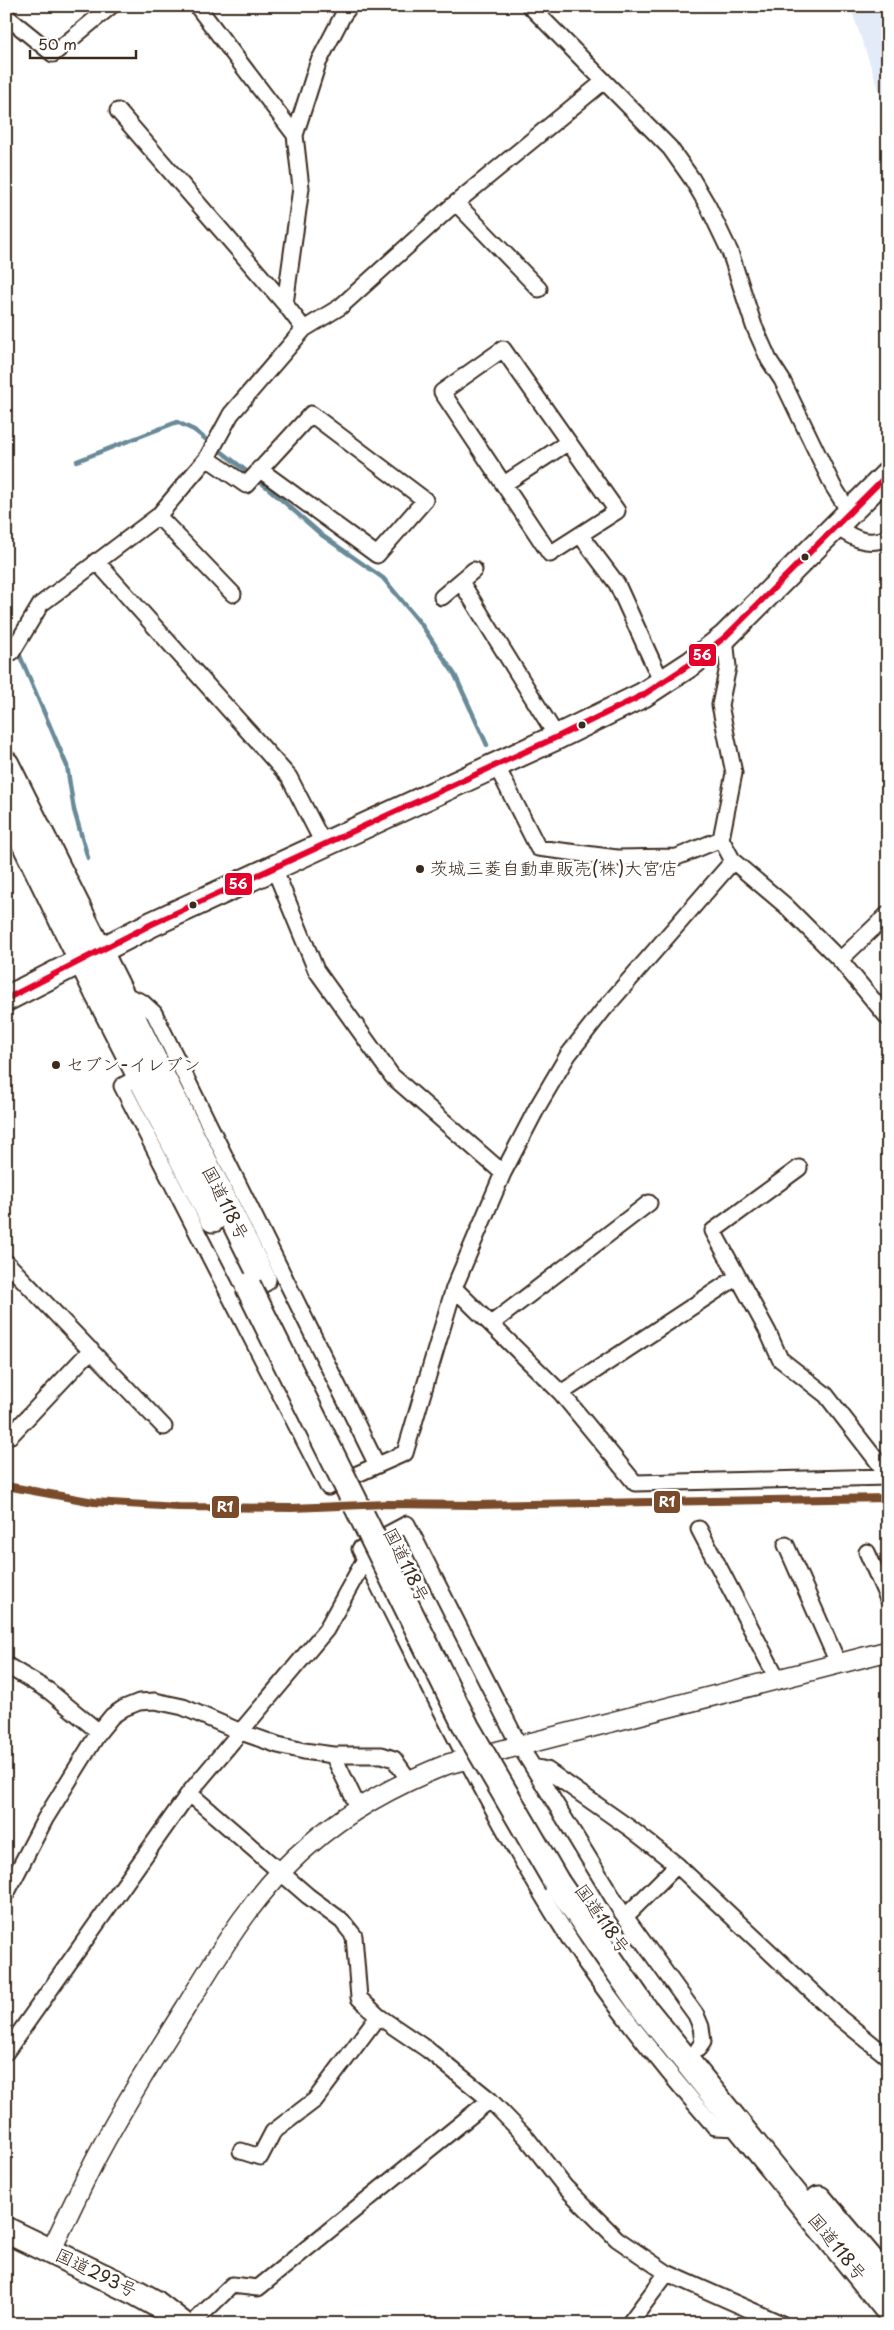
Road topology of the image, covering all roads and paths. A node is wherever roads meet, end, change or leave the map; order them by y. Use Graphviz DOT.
graph roads {
  1 [pos="111,6"];
  2 [pos="197,6"];
  3 [pos="350,6"];
  4 [pos="530,6"];
  5 [pos="6,16"];
  6 [pos="603,82"];
  7 [pos="118,111"];
  8 [pos="295,135"];
  9 [pos="456,203"];
  10 [pos="539,289"];
  11 [pos="285,304"];
  12 [pos="304,329"];
  13 [pos="568,443"];
  14 [pos="207,458"];
  15 [pos="259,469"];
  16 [pos="888,474"];
  17 [pos="504,484"];
  18 [pos="158,516"];
  19 [pos="843,520"];
  20 [pos="581,536"];
  21 [pos="888,538"];
  22 [pos="96,561"];
  23 [pos="474,570"];
  24 [pos="461,582"];
  25 [pos="233,594"];
  26 [pos="442,598"];
  27 [pos="725,637"];
  28 [pos="6,655"];
  29 [pos="662,683"];
  30 [pos="557,737"];
  31 [pos="6,764"];
  32 [pos="496,765"];
  33 [pos="6,805"];
  34 [pos="721,840"];
  35 [pos="324,845"];
  36 [pos="733,861"];
  37 [pos="274,868"];
  38 [pos="888,914"];
  39 [pos="91,954"];
  40 [pos="840,960"];
  41 [pos="122,994"];
  42 [pos="6,999"];
  43 [pos="888,1018"];
  44 [pos="140,1076"];
  45 [pos="799,1168"];
  46 [pos="502,1173"];
  47 [pos="649,1203"];
  48 [pos="6,1262"];
  49 [pos="737,1277"];
  50 [pos="256,1283"];
  51 [pos="454,1288"];
  52 [pos="491,1324"];
  53 [pos="91,1350"];
  54 [pos="562,1393"];
  55 [pos="164,1427"];
  56 [pos="11,1435"];
  57 [pos="377,1465"];
  58 [pos="888,1476"];
  59 [pos="699,1529"];
  60 [pos="786,1545"];
  61 [pos="867,1552"];
  62 [pos="365,1558"];
  63 [pos="888,1599"];
  64 [pos="888,1651"];
  65 [pos="838,1664"];
  66 [pos="6,1665"];
  67 [pos="777,1678"];
  68 [pos="99,1732"];
  69 [pos="241,1732"];
  70 [pos="519,1746"];
  71 [pos="333,1755"];
  72 [pos="465,1759"];
  73 [pos="533,1767"];
  74 [pos="409,1780"];
  75 [pos="189,1793"];
  76 [pos="358,1807"];
  77 [pos="677,1865"];
  78 [pos="280,1873"];
  79 [pos="565,1880"];
  80 [pos="6,1894"];
  81 [pos="625,1917"];
  82 [pos="378,2016"];
  83 [pos="698,2049"];
  84 [pos="6,2052"];
  85 [pos="888,2057"];
  86 [pos="490,2100"];
  87 [pos="740,2128"];
  88 [pos="241,2151"];
  89 [pos="6,2230"];
  90 [pos="51,2251"];
  91 [pos="667,2272"];
  92 [pos="888,2280"];
  93 [pos="888,2310"];
  94 [pos="182,2324"];
  95 [pos="192,2324"];
  96 [pos="629,2324"];
  97 [pos="782,2324"];
  1 -- 5 [label="street"];
  2 -- 8 [label="street"];
  3 -- 8 [label="street"];
  4 -- 6 [label="street"];
  6 -- 9 [label="street"];
  6 -- 19 [label="street"];
  7 -- 11 [label="street"];
  8 -- 11 [label="street"];
  9 -- 10 [label="street"];
  9 -- 12 [label="street"];
  11 -- 12 [label="street"];
  12 -- 14 [label="street"];
  13 -- 17 [label="street"];
  13 -- 17 [label="street"];
  13 -- 20 [label="street"];
  14 -- 15 [label="street"];
  14 -- 18 [label="street"];
  15 -- 15 [label="street"];
  16 -- 19 [label="main road"];
  17 -- 20 [label="street"];
  18 -- 22 [label="street"];
  18 -- 25 [label="street"];
  19 -- 21 [label="street"];
  19 -- 27 [label="main road"];
  20 -- 29 [label="street"];
  22 -- 28 [label="street"];
  22 -- 35 [label="street"];
  23 -- 24 [label="street"];
  24 -- 26 [label="street"];
  24 -- 30 [label="street"];
  27 -- 29 [label="main road"];
  27 -- 34 [label="street"];
  29 -- 30 [label="main road"];
  30 -- 32 [label="main road"];
  31 -- 39 [label="highway, 国道118号"];
  32 -- 34 [label="street"];
  32 -- 35 [label="main road"];
  33 -- 39 [label="highway, 国道118号"];
  34 -- 36 [label="street"];
  35 -- 37 [label="main road"];
  36 -- 40 [label="street"];
  36 -- 46 [label="street"];
  37 -- 39 [label="main road"];
  37 -- 46 [label="street"];
  38 -- 40 [label="street"];
  39 -- 41 [label="highway, 国道118号"];
  39 -- 42 [label="main road"];
  39 -- 44 [label="highway, 国道118号"];
  40 -- 43 [label="street"];
  41 -- 50 [label="highway, 国道118号"];
  41 -- 57 [label="street"];
  44 -- 50 [label="highway, 国道118号"];
  44 -- 57 [label="street"];
  45 -- 49 [label="street"];
  46 -- 51 [label="street"];
  47 -- 52 [label="street"];
  48 -- 53 [label="street"];
  49 -- 54 [label="street"];
  49 -- 58 [label="street"];
  50 -- 79 [label="highway, 国道118号"];
  51 -- 52 [label="street"];
  51 -- 57 [label="street"];
  52 -- 54 [label="street"];
  53 -- 55 [label="street"];
  53 -- 56 [label="street"];
  54 -- 58 [label="street"];
  59 -- 67 [label="street"];
  60 -- 65 [label="street"];
  61 -- 63 [label="street"];
  62 -- 69 [label="street"];
  62 -- 70 [label="street"];
  62 -- 72 [label="street"];
  64 -- 65 [label="street"];
  65 -- 67 [label="street"];
  66 -- 68 [label="street"];
  67 -- 70 [label="street"];
  68 -- 69 [label="street"];
  68 -- 80 [label="street"];
  69 -- 71 [label="street"];
  69 -- 75 [label="street"];
  70 -- 72 [label="street"];
  70 -- 73 [label="street"];
  71 -- 74 [label="street"];
  71 -- 76 [label="street"];
  72 -- 74 [label="street"];
  72 -- 87 [label="street"];
  73 -- 77 [label="street"];
  73 -- 81 [label="street"];
  74 -- 76 [label="street"];
  75 -- 78 [label="street"];
  75 -- 84 [label="street"];
  76 -- 78 [label="street"];
  77 -- 81 [label="street"];
  77 -- 85 [label="street"];
  78 -- 82 [label="street"];
  78 -- 90 [label="street"];
  79 -- 83 [label="highway, 国道118号"];
  79 -- 87 [label="highway, 国道118号"];
  81 -- 83 [label="street"];
  82 -- 86 [label="street"];
  82 -- 88 [label="street"];
  83 -- 92 [label="highway, 国道118号"];
  86 -- 91 [label="street"];
  86 -- 95 [label="street"];
  87 -- 93 [label="highway, 国道118号"];
  89 -- 90 [label="highway, 国道293号"];
  90 -- 94 [label="highway, 国道293号"];
  91 -- 96 [label="street"];
  91 -- 97 [label="street"];
}
